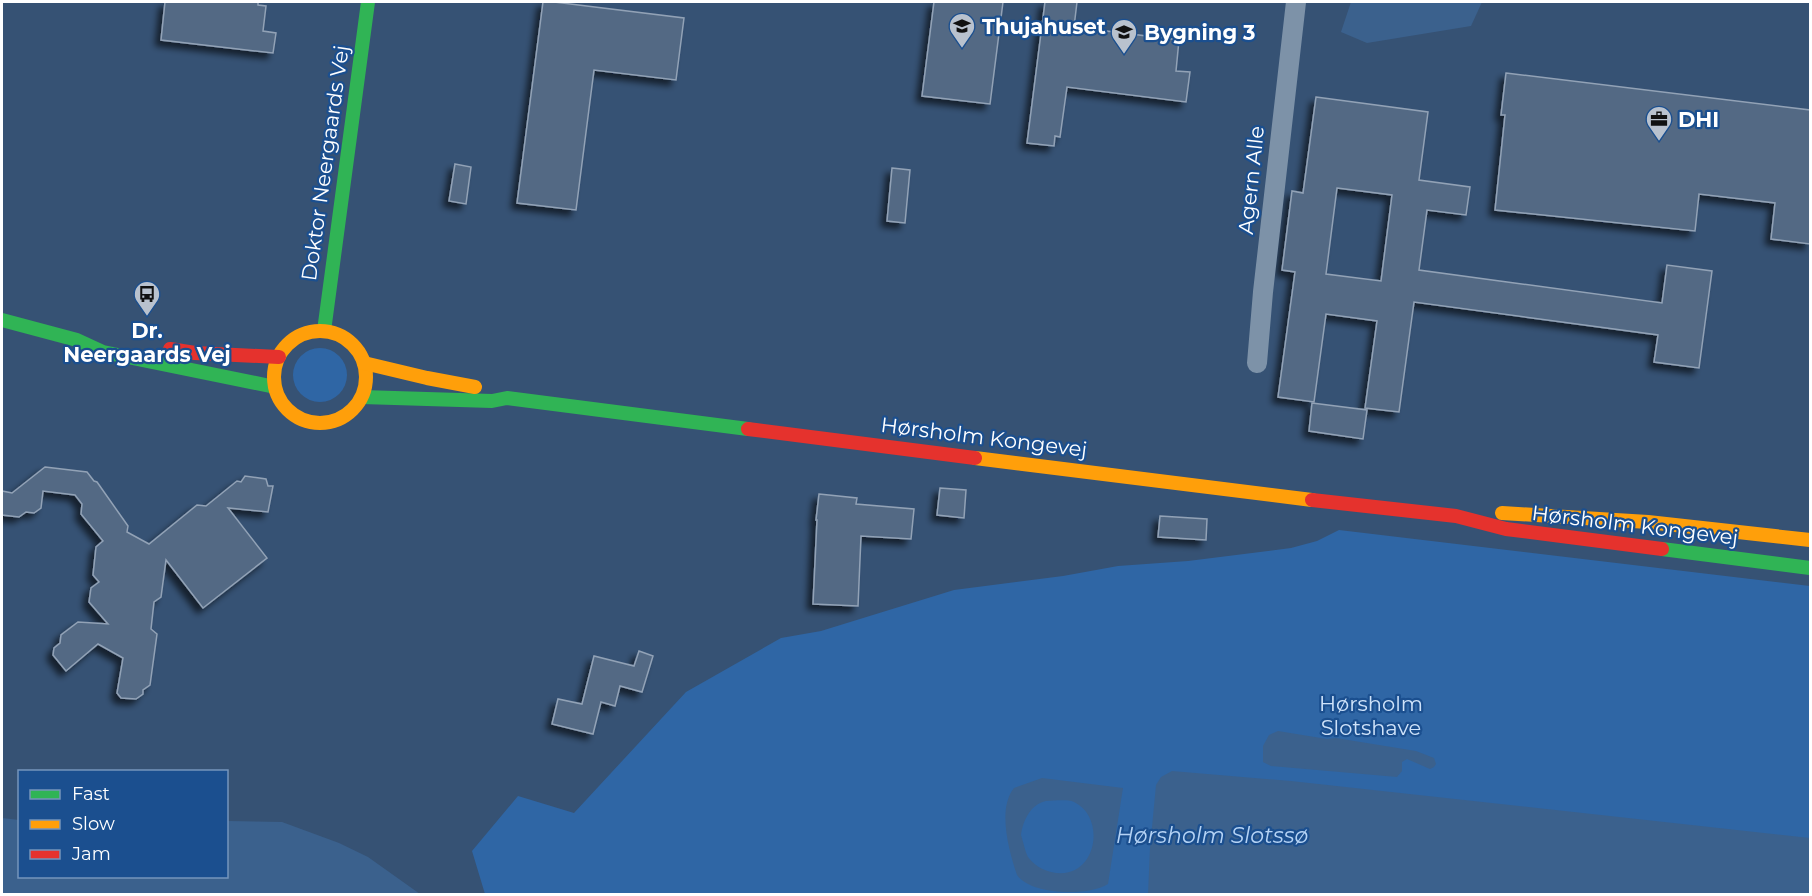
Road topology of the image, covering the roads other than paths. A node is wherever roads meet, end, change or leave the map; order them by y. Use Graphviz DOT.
graph roads {
  1 [pos="368,2"];
  2 [pos="1296,2"];
  3 [pos="2,320"];
  4 [pos="324,331"];
  5 [pos="106,337"];
  6 [pos="77,340"];
  7 [pos="156,347"];
  8 [pos="279,357"];
  9 [pos="364,363"];
  10 [pos="1257,363"];
  11 [pos="275,387"];
  12 [pos="362,397"];
  13 [pos="507,398"];
  14 [pos="1456,516"];
  15 [pos="1810,540"];
  16 [pos="1651,548"];
  17 [pos="1810,557"];
  18 [pos="1810,568"];
  1 -- 4 [label="main road, Doktor Neergaards Vej"];
  2 -- 10 [label="street, Agern Alle"];
  3 -- 6 [label="main road"];
  4 -- 8 [label="main road"];
  4 -- 9 [label="main road"];
  5 -- 6 [label="main road"];
  6 -- 11 [label="main road"];
  7 -- 8 [label="main road"];
  8 -- 11 [label="main road"];
  9 -- 12 [label="main road"];
  9 -- 13 [label="main road, Hørsholm Kongevej"];
  11 -- 12 [label="main road"];
  12 -- 13 [label="main road, Hørsholm Kongevej"];
  13 -- 14 [label="main road, Hørsholm Kongevej"];
  14 -- 15 [label="main road, Hørsholm Kongevej"];
  14 -- 16 [label="main road, Hørsholm Kongevej"];
  16 -- 17 [label="main road"];
  16 -- 18 [label="main road, Hørsholm Kongevej"];
}
